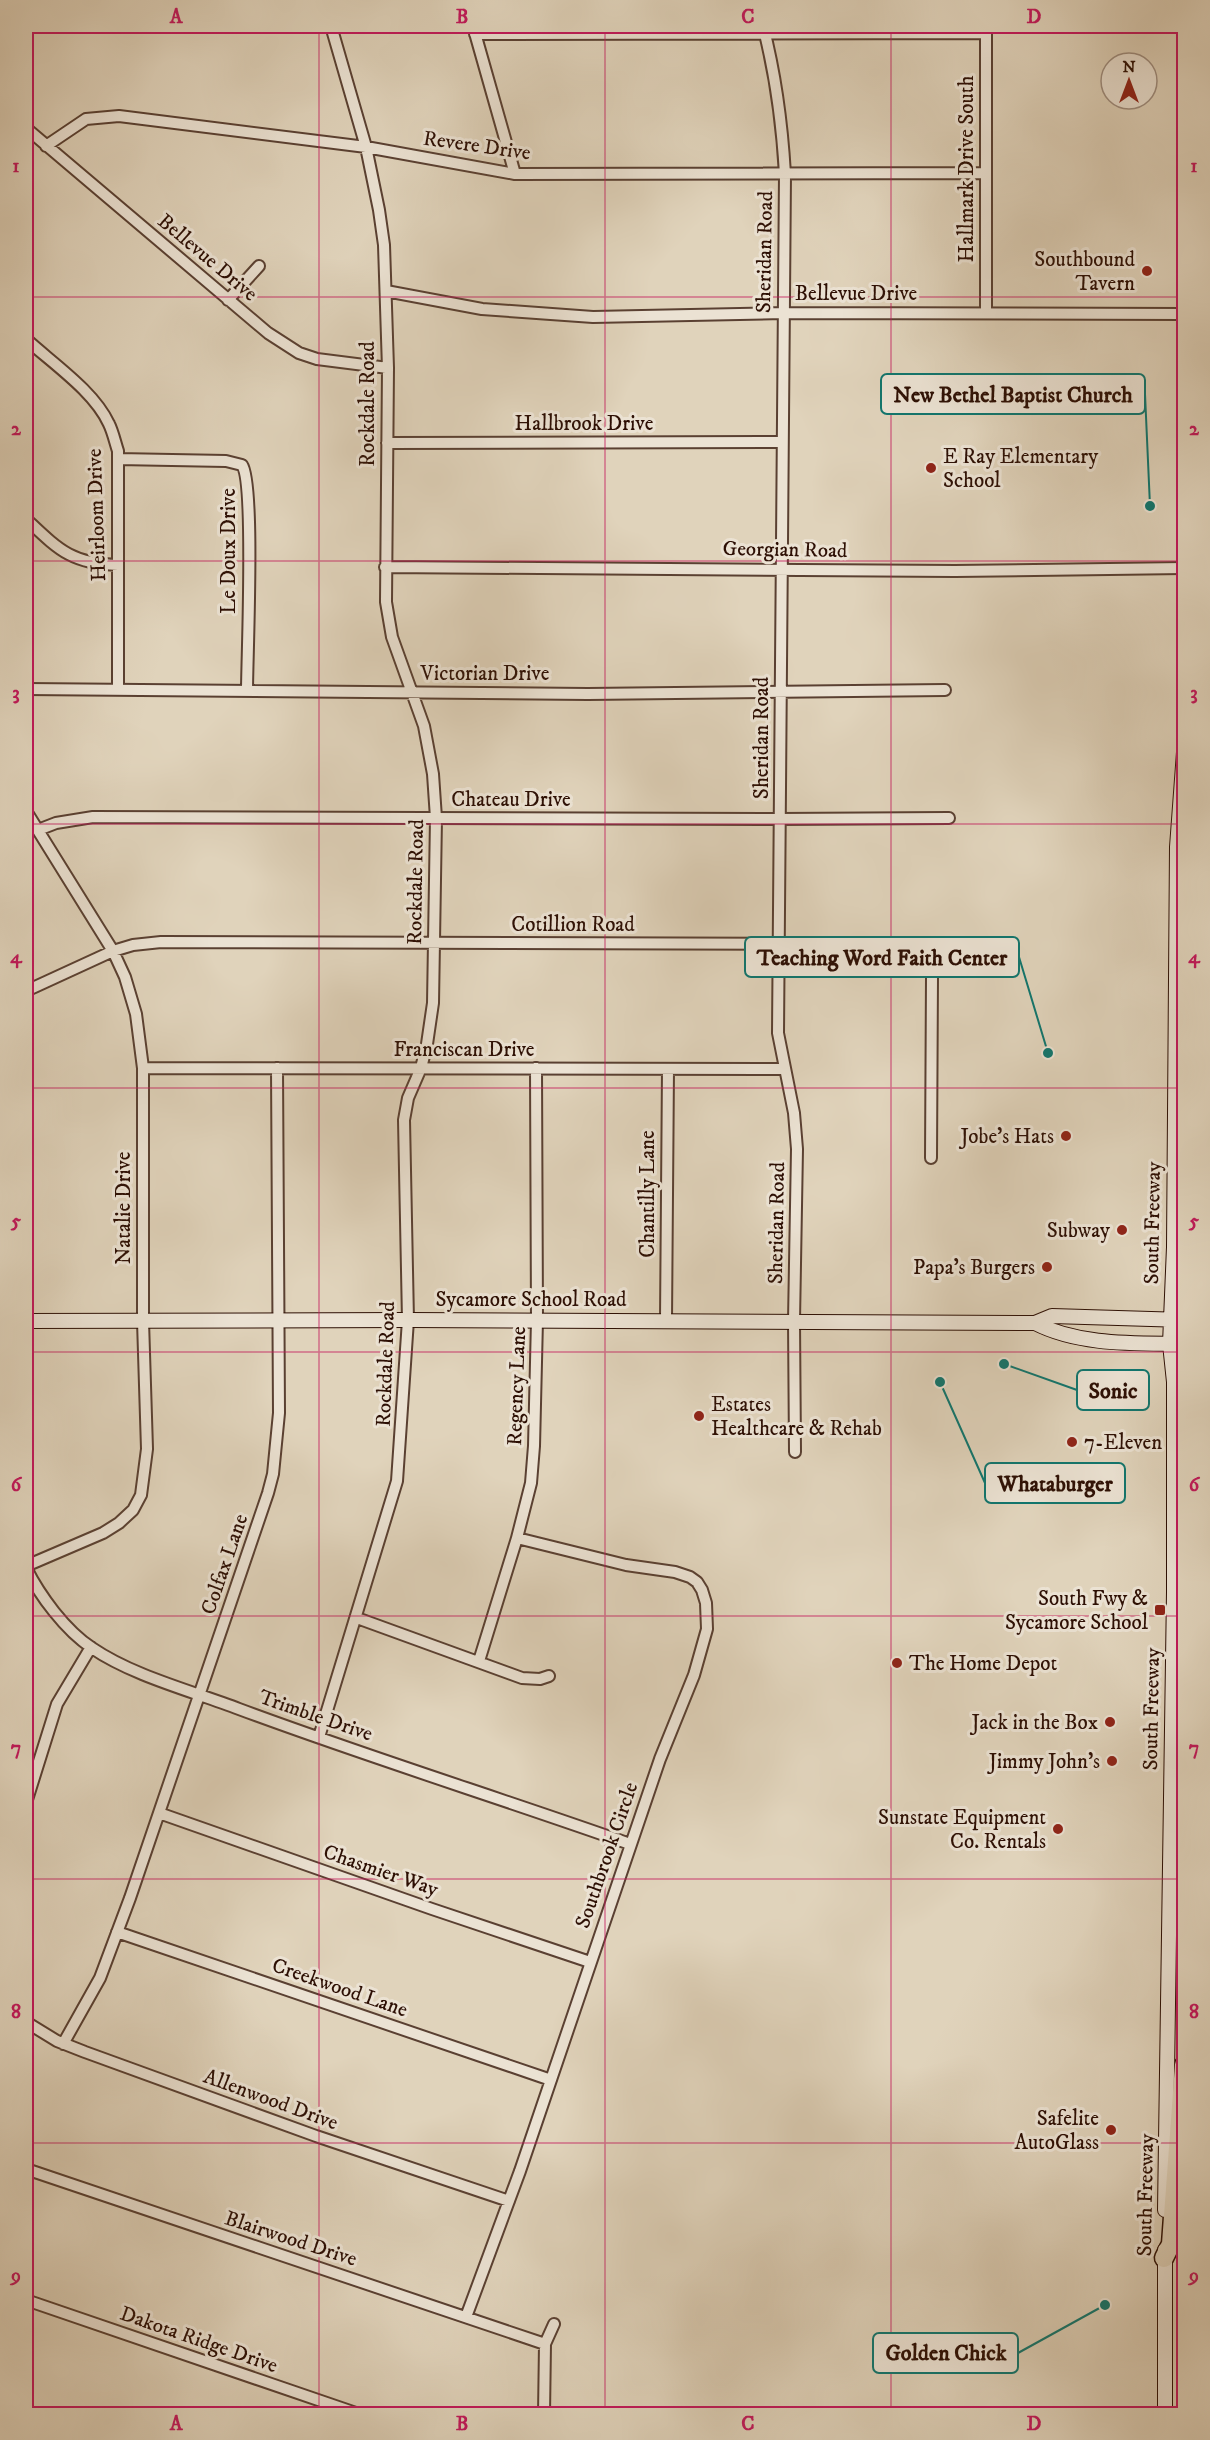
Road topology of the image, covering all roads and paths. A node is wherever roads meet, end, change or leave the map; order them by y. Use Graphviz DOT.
graph roads {
  1 [pos="332,26"];
  2 [pos="986,29"];
  3 [pos="474,30"];
  4 [pos="764,30"];
  5 [pos="26,128"];
  6 [pos="46,146"];
  7 [pos="366,147"];
  8 [pos="985,173"];
  9 [pos="515,174"];
  10 [pos="785,174"];
  11 [pos="259,266"];
  12 [pos="386,291"];
  13 [pos="228,300"];
  14 [pos="783,313"];
  15 [pos="986,313"];
  16 [pos="1185,314"];
  17 [pos="26,339"];
  18 [pos="388,368"];
  19 [pos="782,442"];
  20 [pos="387,443"];
  21 [pos="118,459"];
  22 [pos="26,519"];
  23 [pos="118,565"];
  24 [pos="385,567"];
  25 [pos="781,568"];
  26 [pos="1185,568"];
  27 [pos="26,689"];
  28 [pos="118,690"];
  29 [pos="945,690"];
  30 [pos="247,691"];
  31 [pos="413,692"];
  32 [pos="780,693"];
  33 [pos="1185,752"];
  34 [pos="26,811"];
  35 [pos="436,818"];
  36 [pos="949,818"];
  37 [pos="780,819"];
  38 [pos="38,830"];
  39 [pos="434,944"];
  40 [pos="779,944"];
  41 [pos="113,951"];
  42 [pos="26,990"];
  43 [pos="143,1068"];
  44 [pos="277,1068"];
  45 [pos="421,1068"];
  46 [pos="536,1068"];
  47 [pos="668,1069"];
  48 [pos="784,1069"];
  49 [pos="931,1158"];
  50 [pos="1174,1247"];
  51 [pos="1185,1280"];
  52 [pos="1178,1319"];
  53 [pos="277,1320"];
  54 [pos="408,1320"];
  55 [pos="537,1320"];
  56 [pos="666,1320"];
  57 [pos="26,1321"];
  58 [pos="144,1321"];
  59 [pos="794,1321"];
  60 [pos="1035,1323"];
  61 [pos="1178,1344"];
  62 [pos="1185,1380"];
  63 [pos="1174,1406"];
  64 [pos="795,1452"];
  65 [pos="517,1538"];
  66 [pos="26,1567"];
  67 [pos="357,1618"];
  68 [pos="91,1647"];
  69 [pos="479,1661"];
  70 [pos="549,1676"];
  71 [pos="200,1694"];
  72 [pos="319,1737"];
  73 [pos="26,1803"];
  74 [pos="159,1813"];
  75 [pos="630,1844"];
  76 [pos="117,1932"];
  77 [pos="590,1962"];
  78 [pos="26,2022"];
  79 [pos="63,2044"];
  80 [pos="1185,2065"];
  81 [pos="551,2080"];
  82 [pos="26,2169"];
  83 [pos="509,2201"];
  84 [pos="1164,2258"];
  85 [pos="26,2300"];
  86 [pos="466,2317"];
  87 [pos="554,2324"];
  88 [pos="545,2344"];
  89 [pos="359,2415"];
  90 [pos="544,2415"];
  91 [pos="1165,2415"];
  1 -- 7 [label="street, Rockdale Road"];
  2 -- 4 [label="street"];
  2 -- 8 [label="street, Hallmark Drive South"];
  3 -- 4 [label="street"];
  3 -- 9 [label="street"];
  4 -- 10 [label="street, Sheridan Road"];
  5 -- 6 [label="street, Bellevue Drive"];
  6 -- 7 [label="street, Revere Drive"];
  6 -- 13 [label="street, Bellevue Drive"];
  7 -- 9 [label="street, Revere Drive"];
  7 -- 12 [label="street, Rockdale Road"];
  8 -- 10 [label="street, Revere Drive"];
  8 -- 15 [label="street, Hallmark Drive South"];
  9 -- 10 [label="street, Revere Drive"];
  10 -- 14 [label="street, Sheridan Road"];
  11 -- 13 [label="street"];
  12 -- 14 [label="street, Bellevue Drive"];
  12 -- 18 [label="street, Rockdale Road"];
  13 -- 18 [label="street, Bellevue Drive"];
  14 -- 15 [label="street, Bellevue Drive"];
  14 -- 19 [label="street, Sheridan Road"];
  15 -- 16 [label="street, Bellevue Drive"];
  17 -- 21 [label="street, Heirloom Drive"];
  18 -- 20 [label="street, Rockdale Road"];
  19 -- 20 [label="street, Hallbrook Drive"];
  19 -- 25 [label="street, Sheridan Road"];
  20 -- 24 [label="street, Rockdale Road"];
  21 -- 23 [label="street, Heirloom Drive"];
  21 -- 30 [label="street, Le Doux Drive"];
  22 -- 23 [label="street"];
  23 -- 28 [label="street, Heirloom Drive"];
  24 -- 25 [label="street, Georgian Road"];
  24 -- 31 [label="street, Rockdale Road"];
  25 -- 26 [label="street, Georgian Road"];
  25 -- 32 [label="street, Sheridan Road"];
  27 -- 28 [label="street, Victorian Drive"];
  28 -- 30 [label="street, Victorian Drive"];
  29 -- 32 [label="street, Victorian Drive"];
  30 -- 31 [label="street, Victorian Drive"];
  31 -- 32 [label="street, Victorian Drive"];
  31 -- 35 [label="street, Rockdale Road"];
  32 -- 37 [label="street, Sheridan Road"];
  33 -- 50 [label="main road, South Freeway"];
  34 -- 38 [label="street, Natalie Drive"];
  35 -- 37 [label="street, Chateau Drive"];
  35 -- 38 [label="street, Chateau Drive"];
  35 -- 39 [label="street, Rockdale Road"];
  36 -- 37 [label="street, Chateau Drive"];
  37 -- 40 [label="street, Sheridan Road"];
  38 -- 41 [label="street, Natalie Drive"];
  39 -- 40 [label="street, Cotillion Road"];
  39 -- 41 [label="street, Cotillion Road"];
  39 -- 45 [label="street, Rockdale Road"];
  40 -- 48 [label="street, Sheridan Road"];
  40 -- 49 [label="street, Cotillion Road"];
  41 -- 42 [label="street, Cotillion Road"];
  41 -- 43 [label="street, Natalie Drive"];
  43 -- 44 [label="street, Franciscan Drive"];
  43 -- 58 [label="street, Natalie Drive"];
  44 -- 45 [label="street, Franciscan Drive"];
  44 -- 53 [label="street, Colfax Lane"];
  45 -- 46 [label="street, Franciscan Drive"];
  45 -- 54 [label="street, Rockdale Road"];
  46 -- 47 [label="street, Franciscan Drive"];
  46 -- 55 [label="street, Regency Lane"];
  47 -- 48 [label="street, Franciscan Drive"];
  47 -- 56 [label="street, Chantilly Lane"];
  48 -- 59 [label="street, Sheridan Road"];
  50 -- 51 [label="main road"];
  50 -- 52 [label="main road, South Freeway"];
  52 -- 60 [label="main road, Sycamore School Road"];
  52 -- 61 [label="main road, South Freeway"];
  53 -- 54 [label="main road, Sycamore School Road"];
  53 -- 58 [label="main road, Sycamore School Road"];
  53 -- 71 [label="street, Colfax Lane"];
  54 -- 55 [label="main road, Sycamore School Road"];
  54 -- 67 [label="street, Rockdale Road"];
  55 -- 56 [label="main road, Sycamore School Road"];
  55 -- 65 [label="street, Regency Lane"];
  56 -- 59 [label="main road, Sycamore School Road"];
  57 -- 58 [label="main road, Sycamore School Road"];
  58 -- 66 [label="street, Natalie Drive"];
  59 -- 60 [label="main road, Sycamore School Road"];
  59 -- 64 [label="street, Sheridan Road"];
  60 -- 61 [label="main road, Sycamore School Road"];
  61 -- 63 [label="main road, South Freeway"];
  62 -- 63 [label="main road"];
  63 -- 84 [label="main road, South Freeway"];
  65 -- 69 [label="street, Regency Lane"];
  65 -- 75 [label="street, Southbrook Circle"];
  66 -- 68 [label="street, Trimble Drive"];
  67 -- 69 [label="street"];
  67 -- 72 [label="street, Rockdale Road"];
  68 -- 71 [label="street, Trimble Drive"];
  68 -- 73 [label="street"];
  69 -- 70 [label="street"];
  71 -- 72 [label="street, Trimble Drive"];
  71 -- 74 [label="street, Colfax Lane"];
  72 -- 75 [label="street, Trimble Drive"];
  74 -- 76 [label="street, Colfax Lane"];
  74 -- 77 [label="street, Chasmier Way"];
  75 -- 77 [label="street, Southbrook Circle"];
  76 -- 79 [label="street, Colfax Lane"];
  76 -- 81 [label="street, Creekwood Lane"];
  77 -- 81 [label="street, Southbrook Circle"];
  78 -- 79 [label="street, Allenwood Drive"];
  79 -- 83 [label="street, Allenwood Drive"];
  80 -- 84 [label="highway"];
  81 -- 83 [label="street, Southbrook Circle"];
  82 -- 86 [label="street, Blairwood Drive"];
  83 -- 86 [label="street, Southbrook Circle"];
  84 -- 91 [label="main road, South Freeway"];
  85 -- 89 [label="street, Dakota Ridge Drive"];
  86 -- 88 [label="street, Blairwood Drive"];
  87 -- 88 [label="street"];
  88 -- 90 [label="street"];
}
